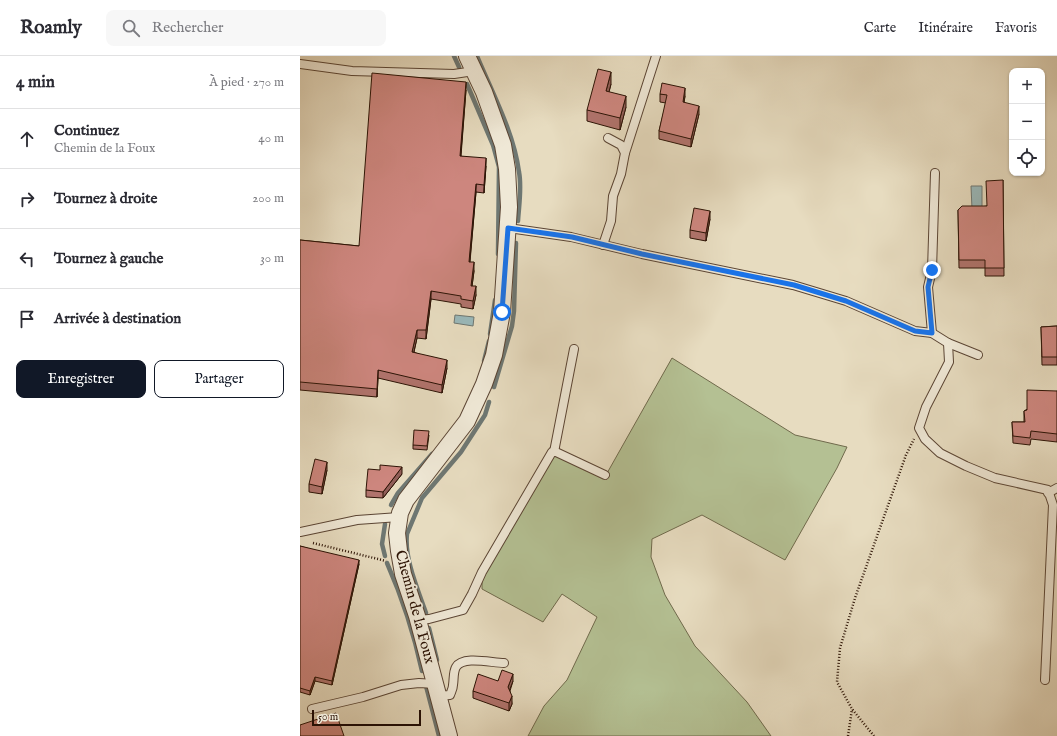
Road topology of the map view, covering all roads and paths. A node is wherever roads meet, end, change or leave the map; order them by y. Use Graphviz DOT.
graph roads {
  1 [pos="467,56"];
  2 [pos="656,56"];
  3 [pos="300,64"];
  4 [pos="474,71"];
  5 [pos="608,138"];
  6 [pos="626,153"];
  7 [pos="935,173"];
  8 [pos="508,228"];
  9 [pos="603,244"];
  10 [pos="932,333"];
  11 [pos="948,343"];
  12 [pos="574,349"];
  13 [pos="978,355"];
  14 [pos="919,428"];
  15 [pos="554,452"];
  16 [pos="605,476"];
  17 [pos="1057,488"];
  18 [pos="1048,493"];
  19 [pos="399,517"];
  20 [pos="300,532"];
  21 [pos="314,543"];
  22 [pos="401,561"];
  23 [pos="418,620"];
  24 [pos="504,663"];
  25 [pos="1045,680"];
  26 [pos="437,690"];
  27 [pos="312,709"];
  28 [pos="852,710"];
  29 [pos="449,736"];
  30 [pos="848,736"];
  31 [pos="874,736"];
  1 -- 4 [label="street, Chemin de la Foux"];
  2 -- 6 [label="lane"];
  3 -- 4 [label="lane"];
  4 -- 8 [label="street, Chemin de la Foux"];
  5 -- 6 [label="lane"];
  6 -- 9 [label="lane"];
  7 -- 10 [label="lane"];
  8 -- 9 [label="lane"];
  8 -- 19 [label="street, Chemin de la Foux"];
  9 -- 10 [label="lane"];
  10 -- 11 [label="lane"];
  11 -- 13 [label="lane"];
  11 -- 14 [label="lane"];
  12 -- 15 [label="lane"];
  14 -- 18 [label="lane"];
  14 -- 28 [label="path"];
  15 -- 16 [label="lane"];
  15 -- 23 [label="lane"];
  17 -- 18 [label="lane"];
  18 -- 25 [label="lane"];
  19 -- 20 [label="lane"];
  19 -- 22 [label="street, Chemin de la Foux"];
  21 -- 22 [label="path"];
  22 -- 23 [label="street, Chemin de la Foux"];
  23 -- 26 [label="street, Chemin de la Foux"];
  24 -- 26 [label="lane"];
  26 -- 27 [label="lane"];
  26 -- 29 [label="street, Chemin de la Foux"];
  28 -- 30 [label="path"];
  28 -- 31 [label="path"];
}
